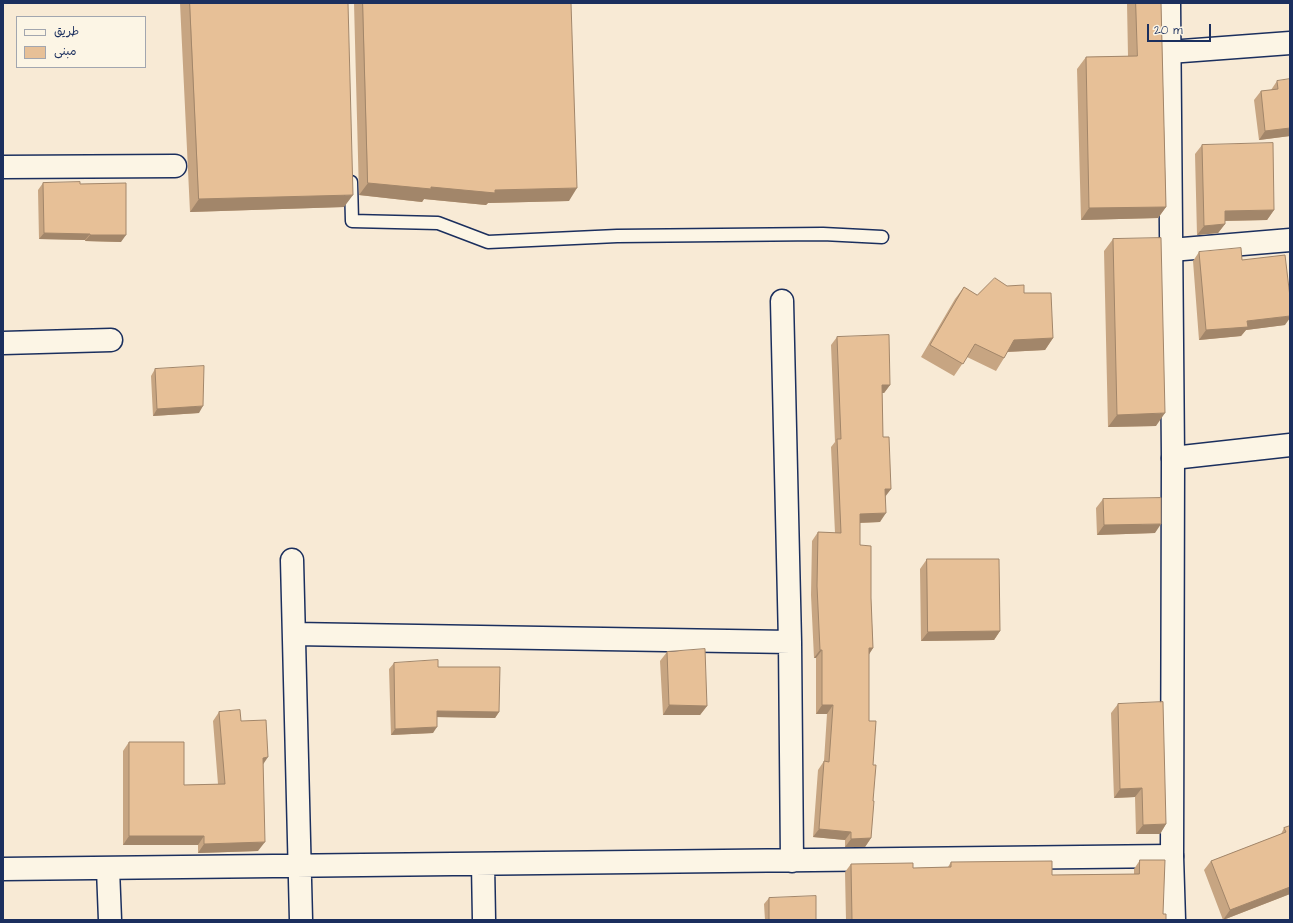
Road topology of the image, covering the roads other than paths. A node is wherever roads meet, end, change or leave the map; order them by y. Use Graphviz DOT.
graph roads {
  1 [pos="1168,3"];
  2 [pos="1290,43"];
  3 [pos="1169,52"];
  4 [pos="3,166"];
  5 [pos="175,166"];
  6 [pos="351,167"];
  7 [pos="882,237"];
  8 [pos="1290,240"];
  9 [pos="1171,250"];
  10 [pos="782,301"];
  11 [pos="111,340"];
  12 [pos="3,343"];
  13 [pos="1290,445"];
  14 [pos="1173,458"];
  15 [pos="292,560"];
  16 [pos="294,634"];
  17 [pos="790,642"];
  18 [pos="1172,856"];
  19 [pos="792,861"];
  20 [pos="483,864"];
  21 [pos="300,866"];
  22 [pos="108,869"];
  23 [pos="3,870"];
  24 [pos="110,920"];
  25 [pos="300,920"];
  26 [pos="484,920"];
  27 [pos="1174,920"];
  1 -- 3 [label="street"];
  2 -- 3 [label="street"];
  3 -- 9 [label="street"];
  4 -- 5 [label="street"];
  6 -- 7 [label="lane"];
  8 -- 9 [label="street"];
  9 -- 14 [label="street"];
  10 -- 17 [label="street"];
  11 -- 12 [label="street"];
  13 -- 14 [label="street"];
  14 -- 18 [label="street"];
  15 -- 16 [label="street"];
  16 -- 17 [label="street"];
  16 -- 21 [label="street"];
  17 -- 19 [label="street"];
  18 -- 19 [label="street"];
  18 -- 27 [label="street"];
  19 -- 20 [label="street"];
  20 -- 21 [label="street"];
  20 -- 26 [label="street"];
  21 -- 22 [label="street"];
  21 -- 25 [label="street"];
  22 -- 23 [label="street"];
  22 -- 24 [label="street"];
}
